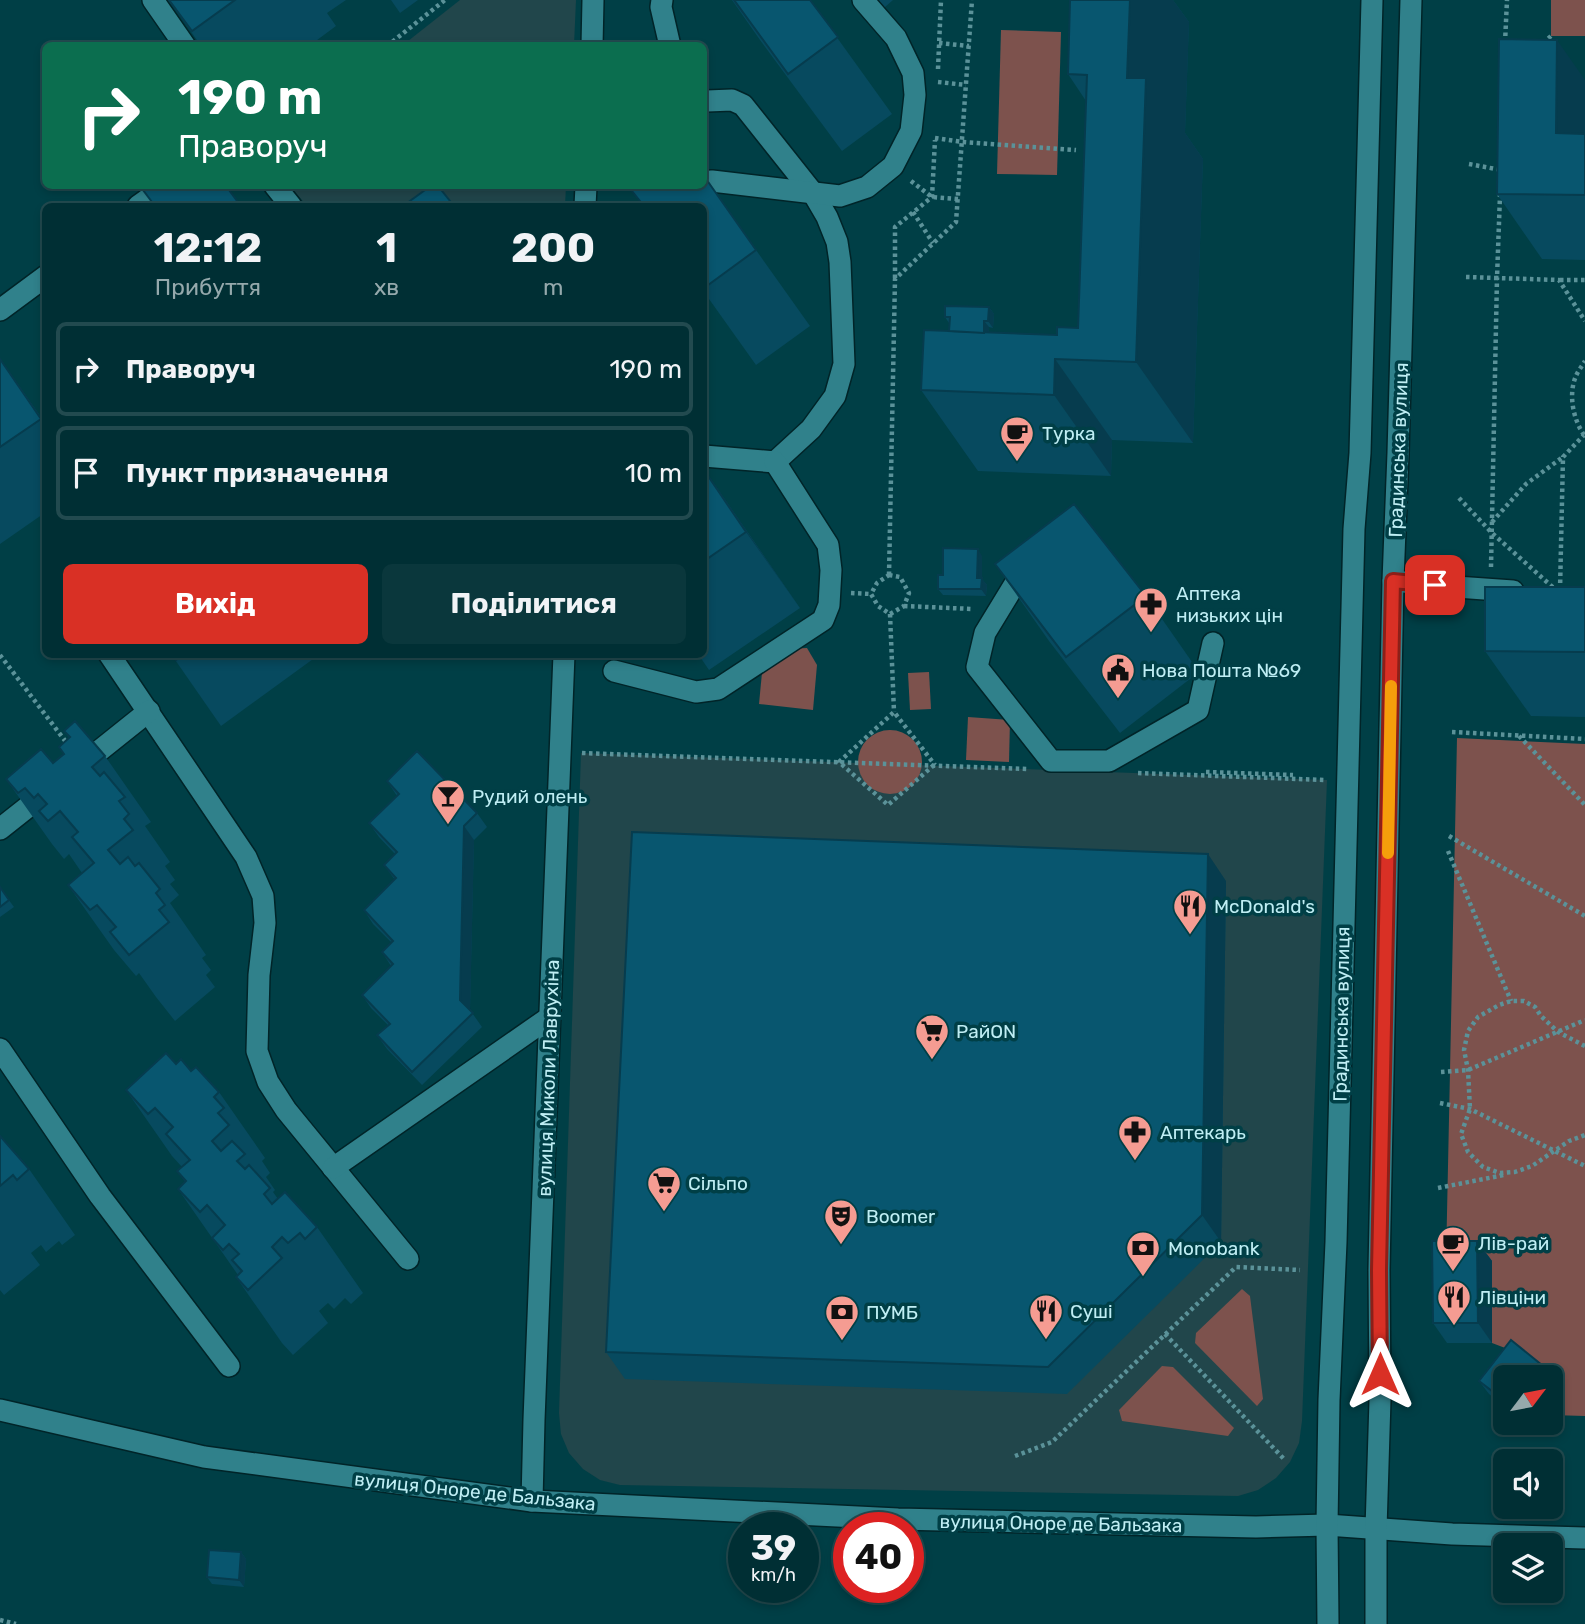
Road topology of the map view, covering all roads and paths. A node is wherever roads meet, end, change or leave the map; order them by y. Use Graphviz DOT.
graph roads {
  1 [pos="446,0"];
  2 [pos="593,0"];
  3 [pos="662,0"];
  4 [pos="863,0"];
  5 [pos="972,0"];
  6 [pos="1372,0"];
  7 [pos="1411,0"];
  8 [pos="1507,0"];
  9 [pos="165,4"];
  10 [pos="1552,36"];
  11 [pos="183,42"];
  12 [pos="392,42"];
  13 [pos="592,42"];
  14 [pos="669,42"];
  15 [pos="939,43"];
  16 [pos="1542,43"];
  17 [pos="969,46"];
  18 [pos="1505,49"];
  19 [pos="937,82"];
  20 [pos="966,85"];
  21 [pos="707,101"];
  22 [pos="935,138"];
  23 [pos="962,142"];
  24 [pos="1076,150"];
  25 [pos="1469,164"];
  26 [pos="707,182"];
  27 [pos="162,189"];
  28 [pos="277,189"];
  29 [pos="813,193"];
  30 [pos="932,197"];
  31 [pos="958,199"];
  32 [pos="142,203"];
  33 [pos="289,203"];
  34 [pos="913,212"];
  35 [pos="933,243"];
  36 [pos="1466,277"];
  37 [pos="1497,278"];
  38 [pos="42,279"];
  39 [pos="1559,280"];
  40 [pos="1585,281"];
  41 [pos="0,310"];
  42 [pos="1585,321"];
  43 [pos="1585,361"];
  44 [pos="1585,435"];
  45 [pos="707,456"];
  46 [pos="1563,457"];
  47 [pos="775,462"];
  48 [pos="1459,498"];
  49 [pos="1492,522"];
  50 [pos="1492,533"];
  51 [pos="1035,552"];
  52 [pos="889,575"];
  53 [pos="1393,581"];
  54 [pos="1491,589"];
  55 [pos="1532,592"];
  56 [pos="904,606"];
  57 [pos="999,610"];
  58 [pos="890,614"];
  59 [pos="1213,643"];
  60 [pos="0,655"];
  61 [pos="119,658"];
  62 [pos="564,658"];
  63 [pos="614,671"];
  64 [pos="149,711"];
  65 [pos="894,712"];
  66 [pos="1452,732"];
  67 [pos="1518,736"];
  68 [pos="1585,739"];
  69 [pos="581,752"];
  70 [pos="839,762"];
  71 [pos="82,764"];
  72 [pos="934,765"];
  73 [pos="1031,769"];
  74 [pos="1128,772"];
  75 [pos="1327,780"];
  76 [pos="1585,805"];
  77 [pos="0,828"];
  78 [pos="1449,836"];
  79 [pos="1448,850"];
  80 [pos="1585,916"];
  81 [pos="1511,1002"];
  82 [pos="550,1017"];
  83 [pos="1585,1020"];
  84 [pos="1558,1032"];
  85 [pos="1585,1046"];
  86 [pos="0,1049"];
  87 [pos="1468,1069"];
  88 [pos="1441,1072"];
  89 [pos="1440,1103"];
  90 [pos="1470,1109"];
  91 [pos="1585,1135"];
  92 [pos="1554,1152"];
  93 [pos="1585,1166"];
  94 [pos="333,1168"];
  95 [pos="1515,1172"];
  96 [pos="1438,1188"];
  97 [pos="408,1259"];
  98 [pos="1300,1270"];
  99 [pos="1166,1334"];
  100 [pos="229,1366"];
  101 [pos="0,1410"];
  102 [pos="1015,1456"];
  103 [pos="1284,1459"];
  104 [pos="532,1501"];
  105 [pos="1327,1525"];
  106 [pos="1376,1529"];
  107 [pos="1585,1538"];
  108 [pos="0,1620"];
  109 [pos="16,1624"];
  110 [pos="1328,1624"];
  111 [pos="1376,1624"];
  1 -- 12 [label="path"];
  2 -- 13 [label="street"];
  3 -- 14 [label="street"];
  4 -- 29 [label="street"];
  5 -- 17 [label="path"];
  6 -- 105 [label="street, Градинська вулиця"];
  7 -- 53 [label="street, Градинська вулиця"];
  8 -- 18 [label="path"];
  9 -- 11 [label="street"];
  10 -- 16 [label="path"];
  15 -- 17 [label="path"];
  17 -- 20 [label="path"];
  19 -- 20 [label="path"];
  20 -- 23 [label="path"];
  21 -- 29 [label="street"];
  22 -- 23 [label="path"];
  23 -- 24 [label="path"];
  23 -- 31 [label="path"];
  25 -- 37 [label="path"];
  26 -- 29 [label="street"];
  27 -- 32 [label="street"];
  28 -- 33 [label="street"];
  29 -- 47 [label="street"];
  30 -- 31 [label="path"];
  31 -- 35 [label="path"];
  34 -- 35 [label="path"];
  35 -- 52 [label="path"];
  36 -- 37 [label="path"];
  37 -- 39 [label="path"];
  37 -- 49 [label="path"];
  38 -- 41 [label="street"];
  39 -- 40 [label="path"];
  39 -- 42 [label="path"];
  43 -- 44 [label="path"];
  44 -- 46 [label="path"];
  45 -- 47 [label="street"];
  46 -- 49 [label="path"];
  46 -- 50 [label="path"];
  47 -- 63 [label="street"];
  48 -- 50 [label="path"];
  49 -- 50 [label="path"];
  50 -- 54 [label="path"];
  51 -- 57 [label="street"];
  52 -- 56 [label="path"];
  52 -- 58 [label="path"];
  53 -- 54 [label="street"];
  53 -- 106 [label="street, Градинська вулиця"];
  54 -- 55 [label="street"];
  56 -- 57 [label="path"];
  56 -- 58 [label="path"];
  57 -- 59 [label="street"];
  58 -- 65 [label="path"];
  60 -- 71 [label="path"];
  61 -- 64 [label="street"];
  62 -- 82 [label="street, вулиця Миколи Лаврухіна"];
  64 -- 71 [label="street"];
  64 -- 94 [label="street"];
  66 -- 67 [label="path"];
  67 -- 68 [label="path"];
  67 -- 76 [label="path"];
  69 -- 70 [label="path"];
  70 -- 72 [label="path"];
  70 -- 72 [label="path"];
  71 -- 77 [label="street"];
  72 -- 73 [label="path"];
  74 -- 75 [label="path"];
  78 -- 80 [label="path"];
  79 -- 81 [label="path"];
  81 -- 84 [label="path"];
  81 -- 87 [label="path"];
  82 -- 94 [label="street"];
  82 -- 104 [label="street, вулиця Миколи Лаврухіна"];
  83 -- 84 [label="path"];
  84 -- 85 [label="path"];
  84 -- 87 [label="path"];
  86 -- 100 [label="street"];
  87 -- 88 [label="path"];
  87 -- 90 [label="path"];
  89 -- 90 [label="path"];
  90 -- 92 [label="path"];
  90 -- 95 [label="path"];
  91 -- 92 [label="path"];
  92 -- 93 [label="path"];
  92 -- 95 [label="path"];
  94 -- 97 [label="street"];
  95 -- 96 [label="path"];
  98 -- 99 [label="path"];
  99 -- 102 [label="path"];
  99 -- 103 [label="path"];
  101 -- 104 [label="street, вулиця Оноре де Бальзака"];
  104 -- 105 [label="street, вулиця Оноре де Бальзака"];
  105 -- 106 [label="street, вулиця Оноре де Бальзака"];
  105 -- 110 [label="street, Градинська вулиця"];
  106 -- 107 [label="street, вулиця Оноре де Бальзака"];
  106 -- 111 [label="street, Градинська вулиця"];
  108 -- 109 [label="path"];
}
